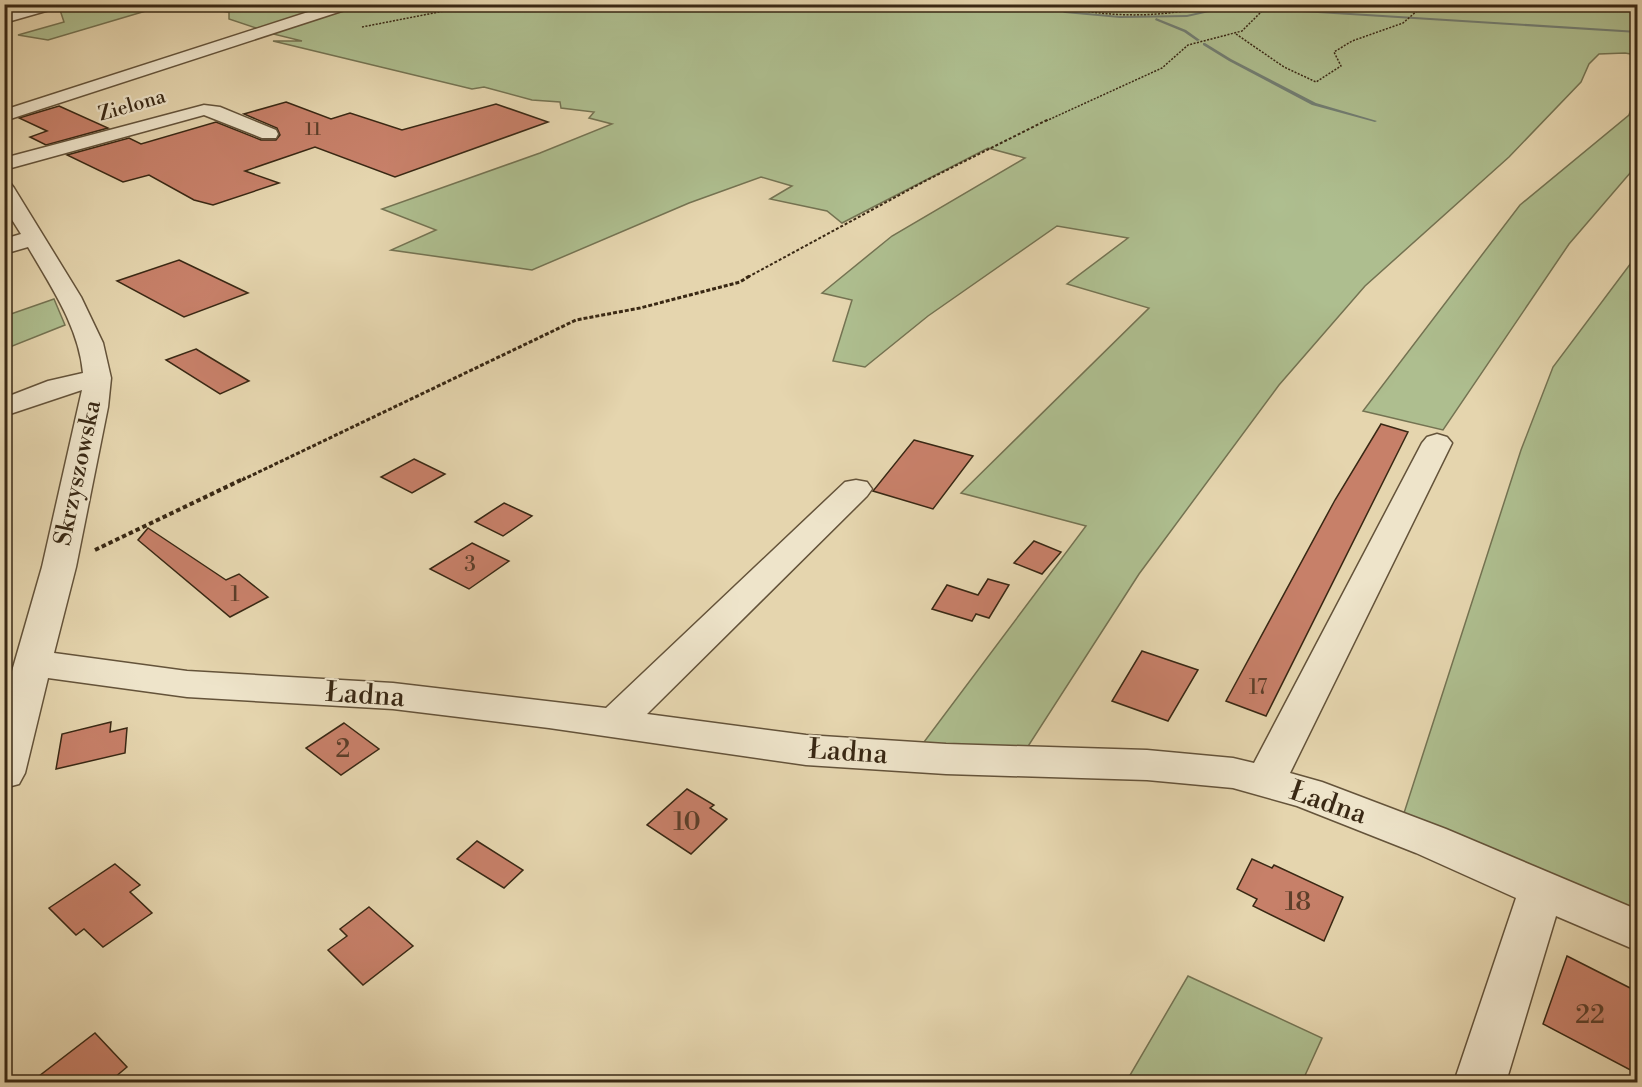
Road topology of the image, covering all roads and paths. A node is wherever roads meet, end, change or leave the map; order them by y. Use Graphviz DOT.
graph roads {
  1 [pos="56,4"];
  2 [pos="349,4"];
  3 [pos="480,4"];
  4 [pos="1054,4"];
  5 [pos="1217,4"];
  6 [pos="1269,4"];
  7 [pos="1425,4"];
  8 [pos="4,19"];
  9 [pos="362,27"];
  10 [pos="1235,33"];
  11 [pos="4,116"];
  12 [pos="269,134"];
  13 [pos="4,164"];
  14 [pos="4,188"];
  15 [pos="35,237"];
  16 [pos="4,248"];
  17 [pos="97,378"];
  18 [pos="4,408"];
  19 [pos="1437,443"];
  20 [pos="856,489"];
  21 [pos="59,567"];
  22 [pos="32,663"];
  23 [pos="614,723"];
  24 [pos="4,773"];
  25 [pos="1265,782"];
  26 [pos="1542,889"];
  27 [pos="1638,931"];
  28 [pos="1480,1083"];
  1 -- 8 [label="street"];
  2 -- 11 [label="street"];
  3 -- 9 [label="path"];
  4 -- 5 [label="path"];
  6 -- 10 [label="path"];
  7 -- 10 [label="path"];
  10 -- 21 [label="path"];
  12 -- 13 [label="street, Zielona"];
  14 -- 15 [label="street, Skrzyszowska"];
  15 -- 16 [label="street"];
  15 -- 17 [label="street, Skrzyszowska"];
  17 -- 18 [label="street"];
  17 -- 21 [label="street, Skrzyszowska"];
  19 -- 25 [label="street"];
  20 -- 23 [label="street"];
  21 -- 22 [label="street, Skrzyszowska"];
  22 -- 23 [label="street, Ładna"];
  22 -- 24 [label="street, Skrzyszowska"];
  23 -- 25 [label="street, Ładna"];
  25 -- 26 [label="street, Ładna"];
  26 -- 27 [label="street, Ładna"];
  26 -- 28 [label="street"];
}
